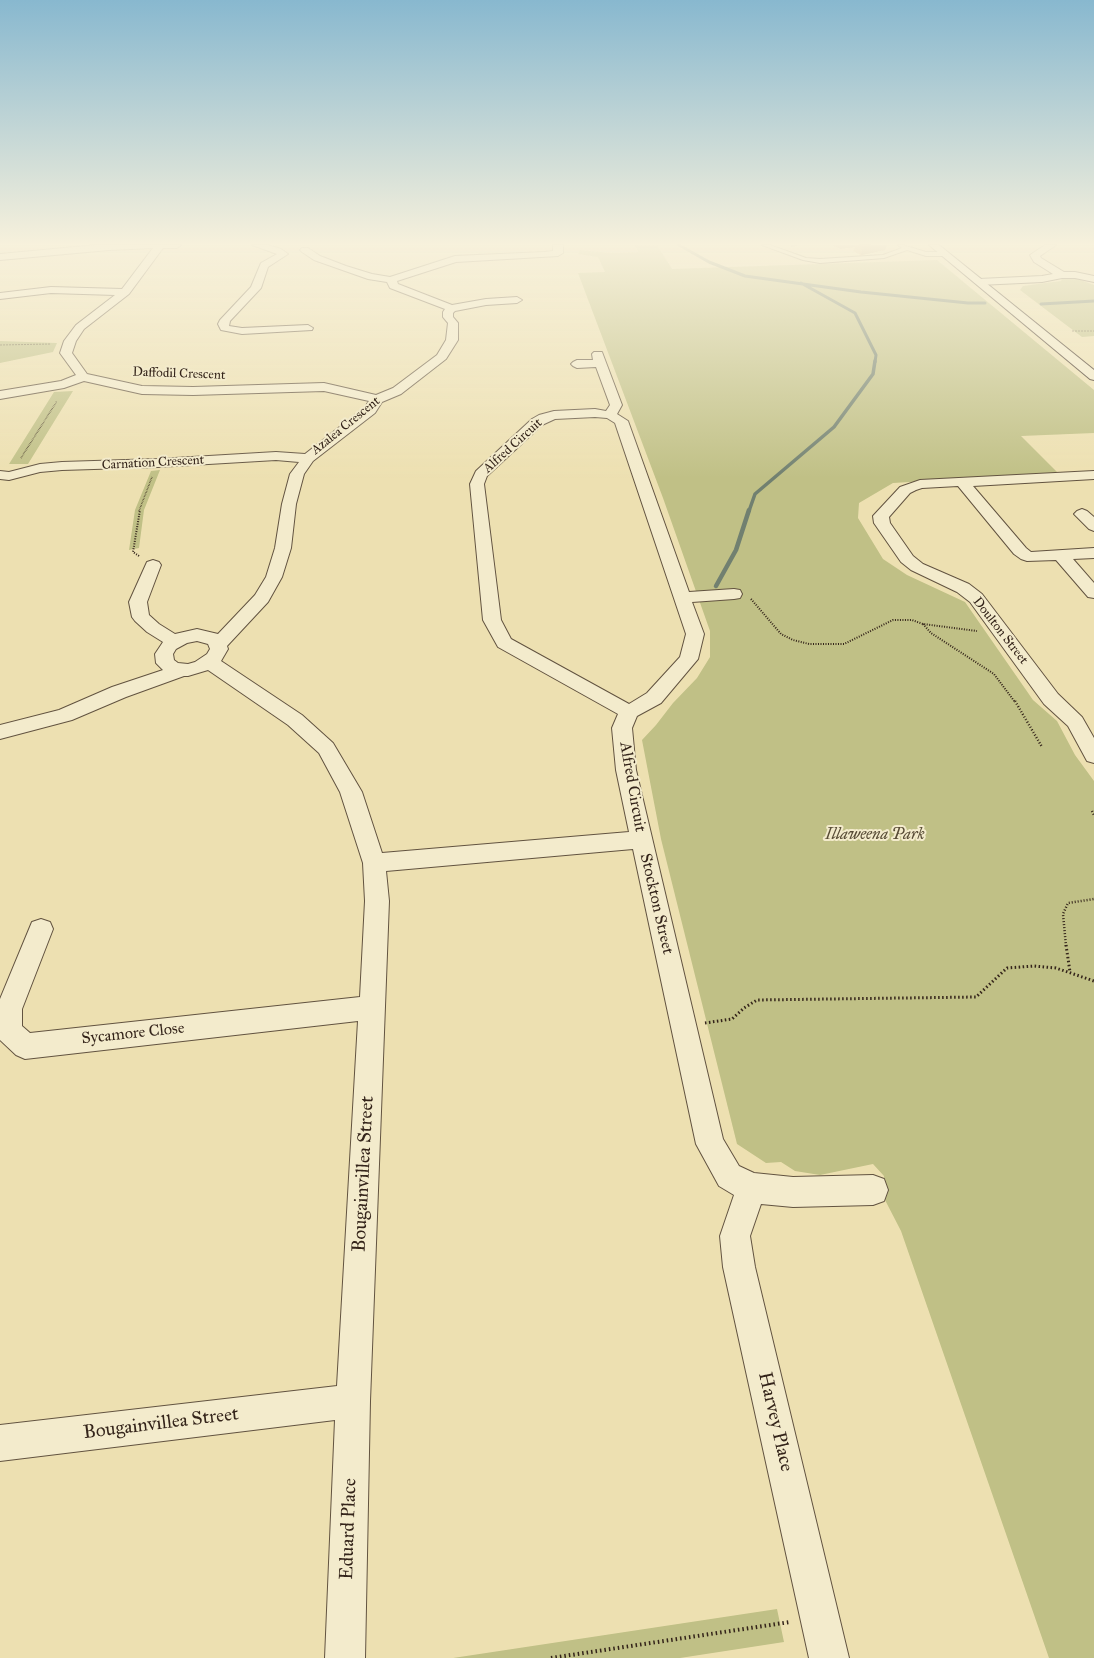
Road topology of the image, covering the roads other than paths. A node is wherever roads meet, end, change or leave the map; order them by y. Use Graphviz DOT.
graph roads {
  1 [pos="86,322"];
  2 [pos="224,322"];
  3 [pos="453,322"];
  4 [pos="1033,322"];
  5 [pos="1052,322"];
  6 [pos="308,328"];
  7 [pos="1071,336"];
  8 [pos="577,364"];
  9 [pos="1094,376"];
  10 [pos="83,377"];
  11 [pos="0,394"];
  12 [pos="376,399"];
  13 [pos="610,415"];
  14 [pos="308,458"];
  15 [pos="4,475"];
  16 [pos="1094,475"];
  17 [pos="962,482"];
  18 [pos="0,488"];
  19 [pos="1082,514"];
  20 [pos="1094,526"];
  21 [pos="1094,553"];
  22 [pos="1061,556"];
  23 [pos="153,565"];
  24 [pos="1094,593"];
  25 [pos="734,594"];
  26 [pos="683,597"];
  27 [pos="244,616"];
  28 [pos="197,636"];
  29 [pos="175,642"];
  30 [pos="213,654"];
  31 [pos="163,659"];
  32 [pos="181,670"];
  33 [pos="120,692"];
  34 [pos="629,712"];
  35 [pos="1085,721"];
  36 [pos="0,732"];
  37 [pos="1094,756"];
  38 [pos="641,840"];
  39 [pos="374,863"];
  40 [pos="41,929"];
  41 [pos="371,1008"];
  42 [pos="751,1188"];
  43 [pos="873,1190"];
  44 [pos="353,1401"];
  45 [pos="0,1443"];
  46 [pos="345,1658"];
  47 [pos="829,1658"];
  1 -- 10 [label="street"];
  2 -- 6 [label="street"];
  3 -- 12 [label="street, Azalea Crescent"];
  4 -- 9 [label="street"];
  5 -- 7 [label="street"];
  8 -- 13 [label="street"];
  10 -- 11 [label="street"];
  10 -- 12 [label="street, Daffodil Crescent"];
  12 -- 14 [label="street, Azalea Crescent"];
  13 -- 26 [label="street"];
  13 -- 34 [label="street, Alfred Circuit"];
  14 -- 15 [label="street, Carnation Crescent"];
  14 -- 27 [label="street, Azalea Crescent"];
  15 -- 18 [label="street"];
  16 -- 17 [label="street, Doulton Street"];
  17 -- 22 [label="street"];
  17 -- 35 [label="street, Doulton Street"];
  19 -- 20 [label="street"];
  21 -- 22 [label="street"];
  22 -- 24 [label="street"];
  23 -- 29 [label="street"];
  25 -- 26 [label="street"];
  26 -- 34 [label="street"];
  27 -- 28 [label="street, Azalea Crescent"];
  27 -- 30 [label="street, Azalea Crescent"];
  28 -- 29 [label="street"];
  28 -- 30 [label="street"];
  29 -- 31 [label="street"];
  30 -- 32 [label="street"];
  30 -- 39 [label="street, Bougainvillea Street"];
  31 -- 32 [label="street"];
  31 -- 33 [label="street"];
  32 -- 33 [label="street"];
  33 -- 36 [label="street"];
  34 -- 38 [label="street, Alfred Circuit"];
  35 -- 37 [label="street, Doulton Street"];
  38 -- 39 [label="street, Stockton Street"];
  38 -- 42 [label="street, Stockton Street"];
  39 -- 41 [label="street, Bougainvillea Street"];
  40 -- 41 [label="street, Sycamore Close"];
  41 -- 44 [label="street, Bougainvillea Street"];
  42 -- 43 [label="street"];
  42 -- 47 [label="street, Harvey Place"];
  44 -- 45 [label="street, Bougainvillea Street"];
  44 -- 46 [label="street, Eduard Place"];
}
